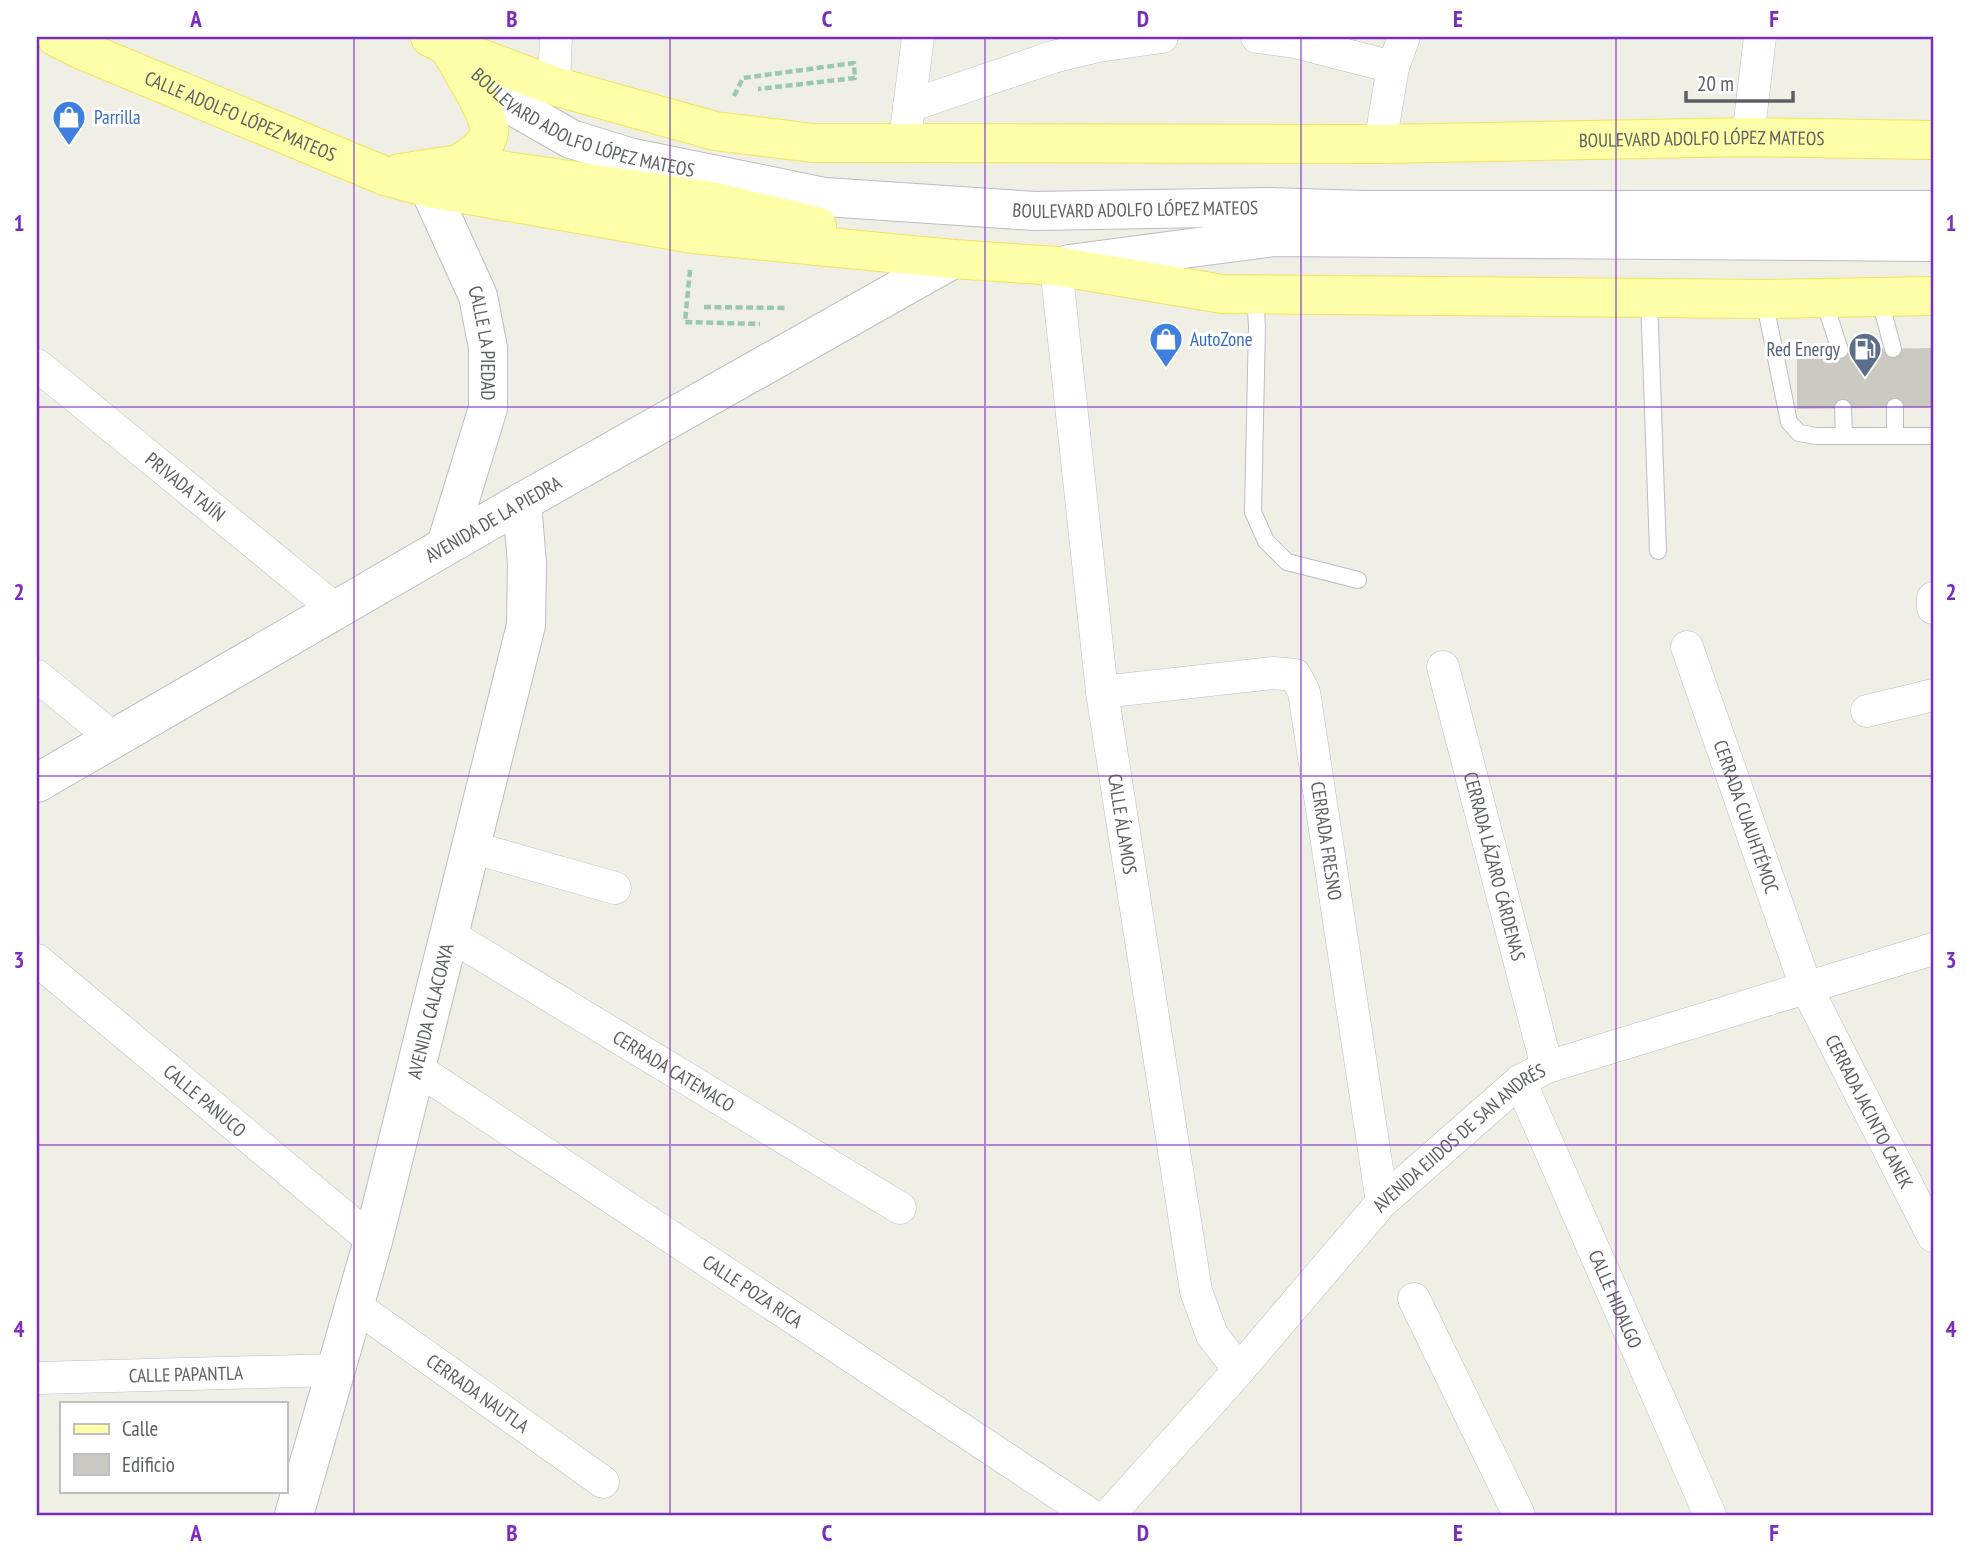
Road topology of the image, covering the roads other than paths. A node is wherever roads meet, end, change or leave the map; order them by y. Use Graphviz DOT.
graph roads {
  1 [pos="56,37"];
  2 [pos="556,37"];
  3 [pos="918,37"];
  4 [pos="1162,37"];
  5 [pos="1257,37"];
  6 [pos="1404,37"];
  7 [pos="1760,37"];
  8 [pos="439,41"];
  9 [pos="1393,67"];
  10 [pos="554,86"];
  11 [pos="907,125"];
  12 [pos="1748,137"];
  13 [pos="1933,140"];
  14 [pos="1380,144"];
  15 [pos="459,164"];
  16 [pos="384,176"];
  17 [pos="429,188"];
  18 [pos="1933,210"];
  19 [pos="1854,226"];
  20 [pos="1933,242"];
  21 [pos="953,259"];
  22 [pos="1056,266"];
  23 [pos="1255,295"];
  24 [pos="1933,296"];
  25 [pos="1879,297"];
  26 [pos="1649,298"];
  27 [pos="1823,298"];
  28 [pos="1764,299"];
  29 [pos="1893,349"];
  30 [pos="1840,350"];
  31 [pos="37,366"];
  32 [pos="1895,407"];
  33 [pos="1843,408"];
  34 [pos="1844,436"];
  35 [pos="1895,436"];
  36 [pos="1933,436"];
  37 [pos="522,502"];
  38 [pos="446,545"];
  39 [pos="1658,551"];
  40 [pos="1358,580"];
  41 [pos="1933,598"];
  42 [pos="1933,608"];
  43 [pos="335,609"];
  44 [pos="1687,647"];
  45 [pos="1443,667"];
  46 [pos="37,676"];
  47 [pos="1102,692"];
  48 [pos="1933,695"];
  49 [pos="1867,711"];
  50 [pos="113,738"];
  51 [pos="37,783"];
  52 [pos="471,847"];
  53 [pos="615,888"];
  54 [pos="448,934"];
  55 [pos="1933,949"];
  56 [pos="37,960"];
  57 [pos="1806,987"];
  58 [pos="416,1068"];
  59 [pos="1533,1074"];
  60 [pos="1382,1202"];
  61 [pos="900,1208"];
  62 [pos="1933,1236"];
  63 [pos="373,1241"];
  64 [pos="1414,1299"];
  65 [pos="354,1305"];
  66 [pos="335,1370"];
  67 [pos="1239,1370"];
  68 [pos="37,1378"];
  69 [pos="603,1482"];
  70 [pos="294,1515"];
  71 [pos="1091,1515"];
  72 [pos="1109,1515"];
  73 [pos="1519,1515"];
  74 [pos="1710,1515"];
  1 -- 16 [label="main road, CALLE ADOLFO LÓPEZ MATEOS"];
  2 -- 10 [label="street"];
  3 -- 11 [label="street"];
  4 -- 11 [label="street"];
  5 -- 9 [label="street"];
  6 -- 9 [label="street"];
  7 -- 12 [label="street"];
  8 -- 10 [label="main road, BOULEVARD ADOLFO LÓPEZ MATEOS"];
  8 -- 15 [label="main road"];
  8 -- 19 [label="street, BOULEVARD ADOLFO LÓPEZ MATEOS"];
  9 -- 14 [label="street"];
  10 -- 11 [label="main road, BOULEVARD ADOLFO LÓPEZ MATEOS"];
  11 -- 14 [label="main road, BOULEVARD ADOLFO LÓPEZ MATEOS"];
  12 -- 13 [label="main road, BOULEVARD ADOLFO LÓPEZ MATEOS"];
  12 -- 14 [label="main road, BOULEVARD ADOLFO LÓPEZ MATEOS"];
  15 -- 16 [label="main road"];
  15 -- 21 [label="main road"];
  16 -- 17 [label="main road, CALLE ADOLFO LÓPEZ MATEOS"];
  17 -- 21 [label="main road, BOULEVARD ADOLFO LÓPEZ MATEOS"];
  17 -- 38 [label="street, CALLE LA PIEDAD"];
  18 -- 19 [label="street, BOULEVARD ADOLFO LÓPEZ MATEOS"];
  19 -- 20 [label="street, BOULEVARD ADOLFO LÓPEZ MATEOS"];
  19 -- 22 [label="street, BOULEVARD ADOLFO LÓPEZ MATEOS"];
  21 -- 22 [label="main road, BOULEVARD ADOLFO LÓPEZ MATEOS"];
  21 -- 37 [label="street, AVENIDA DE LA PIEDRA"];
  22 -- 23 [label="main road, BOULEVARD ADOLFO LÓPEZ MATEOS"];
  22 -- 47 [label="street, CALLE ÁLAMOS"];
  23 -- 26 [label="main road, BOULEVARD ADOLFO LÓPEZ MATEOS"];
  23 -- 40 [label="lane"];
  24 -- 25 [label="main road, BOULEVARD ADOLFO LÓPEZ MATEOS"];
  25 -- 27 [label="main road, BOULEVARD ADOLFO LÓPEZ MATEOS"];
  25 -- 29 [label="lane"];
  26 -- 28 [label="main road, BOULEVARD ADOLFO LÓPEZ MATEOS"];
  26 -- 39 [label="lane"];
  27 -- 28 [label="main road, BOULEVARD ADOLFO LÓPEZ MATEOS"];
  27 -- 30 [label="lane"];
  28 -- 34 [label="lane"];
  31 -- 43 [label="street, PRIVADA TAJÍN"];
  32 -- 35 [label="lane"];
  33 -- 34 [label="lane"];
  34 -- 35 [label="lane"];
  35 -- 36 [label="lane"];
  37 -- 38 [label="street, AVENIDA DE LA PIEDRA"];
  37 -- 52 [label="street, AVENIDA CALACOAYA"];
  38 -- 43 [label="street, AVENIDA DE LA PIEDRA"];
  41 -- 42 [label="street"];
  43 -- 50 [label="street, AVENIDA DE LA PIEDRA"];
  44 -- 57 [label="street, CERRADA CUAUHTÉMOC"];
  45 -- 59 [label="street, CERRADA LÁZARO CÁRDENAS"];
  46 -- 50 [label="street"];
  47 -- 60 [label="street, CERRADA FRESNO"];
  47 -- 67 [label="street, CALLE ÁLAMOS"];
  48 -- 49 [label="street"];
  50 -- 51 [label="street, AVENIDA DE LA PIEDRA"];
  52 -- 53 [label="street"];
  52 -- 54 [label="street, AVENIDA CALACOAYA"];
  54 -- 58 [label="street, AVENIDA CALACOAYA"];
  54 -- 61 [label="street, CERRADA CATEMACO"];
  55 -- 57 [label="street, AVENIDA EJIDOS DE SAN ANDRÉS"];
  56 -- 63 [label="street, CALLE PANUCO"];
  57 -- 59 [label="street, AVENIDA EJIDOS DE SAN ANDRÉS"];
  57 -- 62 [label="street, CERRADA JACINTO CANEK"];
  58 -- 63 [label="street, AVENIDA CALACOAYA"];
  58 -- 71 [label="street, CALLE POZA RICA"];
  59 -- 60 [label="street, AVENIDA EJIDOS DE SAN ANDRÉS"];
  59 -- 74 [label="street, CALLE HIDALGO"];
  60 -- 67 [label="street, AVENIDA EJIDOS DE SAN ANDRÉS"];
  63 -- 65 [label="street, AVENIDA CALACOAYA"];
  64 -- 73 [label="street"];
  65 -- 66 [label="street, AVENIDA CALACOAYA"];
  65 -- 69 [label="street, CERRADA NAUTLA"];
  66 -- 68 [label="street, CALLE PAPANTLA"];
  66 -- 70 [label="street, AVENIDA CALACOAYA"];
  67 -- 72 [label="street, AVENIDA EJIDOS DE SAN ANDRÉS"];
}
